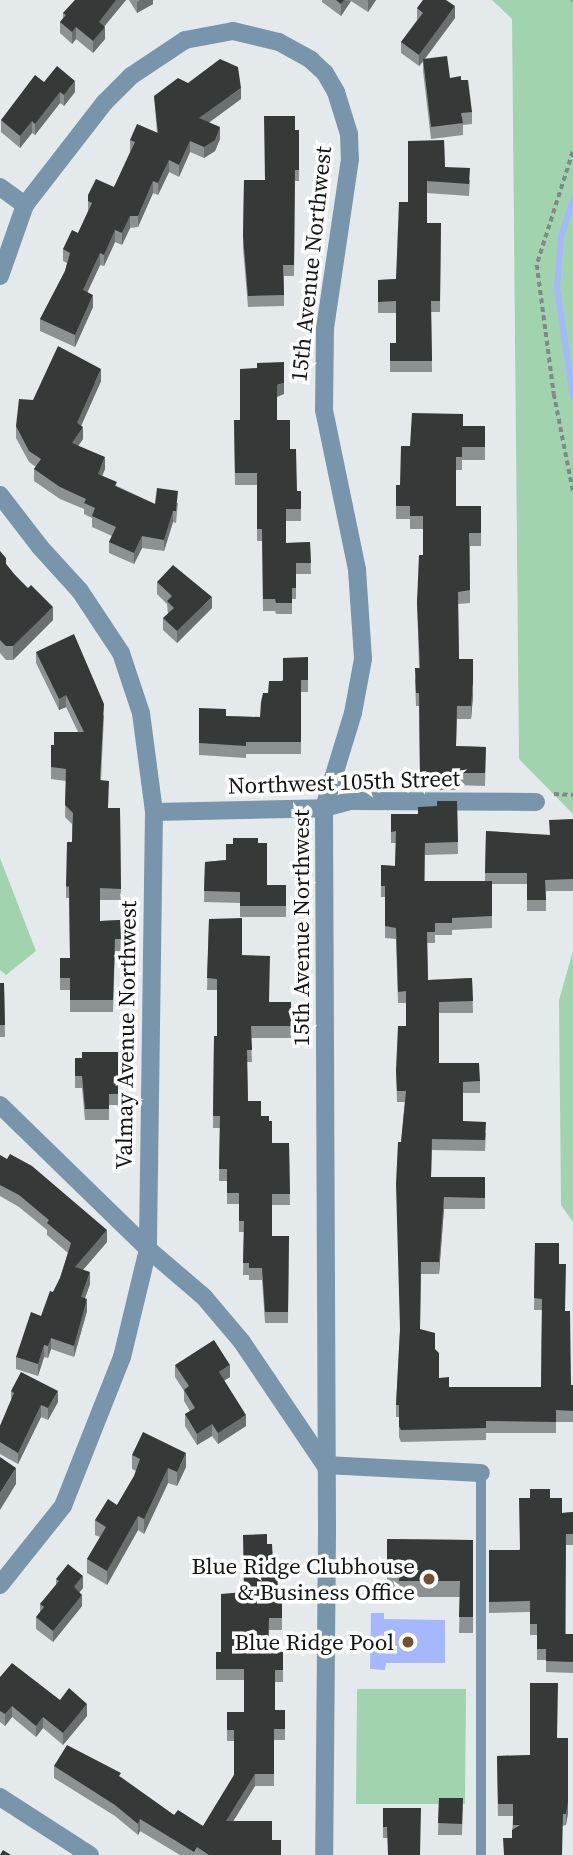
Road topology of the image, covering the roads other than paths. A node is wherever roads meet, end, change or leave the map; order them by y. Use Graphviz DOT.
graph roads {
  1 [pos="0,187"];
  2 [pos="25,205"];
  3 [pos="0,276"];
  4 [pos="0,495"];
  5 [pos="536,802"];
  6 [pos="324,808"];
  7 [pos="153,812"];
  8 [pos="0,1105"];
  9 [pos="148,1249"];
  10 [pos="325,1465"];
  11 [pos="481,1473"];
  12 [pos="0,1585"];
  13 [pos="0,1797"];
  14 [pos="90,1855"];
  15 [pos="324,1855"];
  16 [pos="481,1855"];
  1 -- 2 [label="street"];
  2 -- 3 [label="street"];
  2 -- 6 [label="street, 15th Avenue Northwest"];
  4 -- 7 [label="street, Valmay Avenue Northwest"];
  5 -- 6 [label="street, Northwest 105th Street"];
  6 -- 7 [label="street, Northwest 105th Street"];
  6 -- 10 [label="street, 15th Avenue Northwest"];
  7 -- 9 [label="street, Valmay Avenue Northwest"];
  8 -- 9 [label="street"];
  9 -- 10 [label="street"];
  9 -- 12 [label="street, Valmay Avenue Northwest"];
  10 -- 11 [label="street"];
  10 -- 15 [label="street, 15th Avenue Northwest"];
  11 -- 16 [label="lane"];
  13 -- 14 [label="street"];
}
